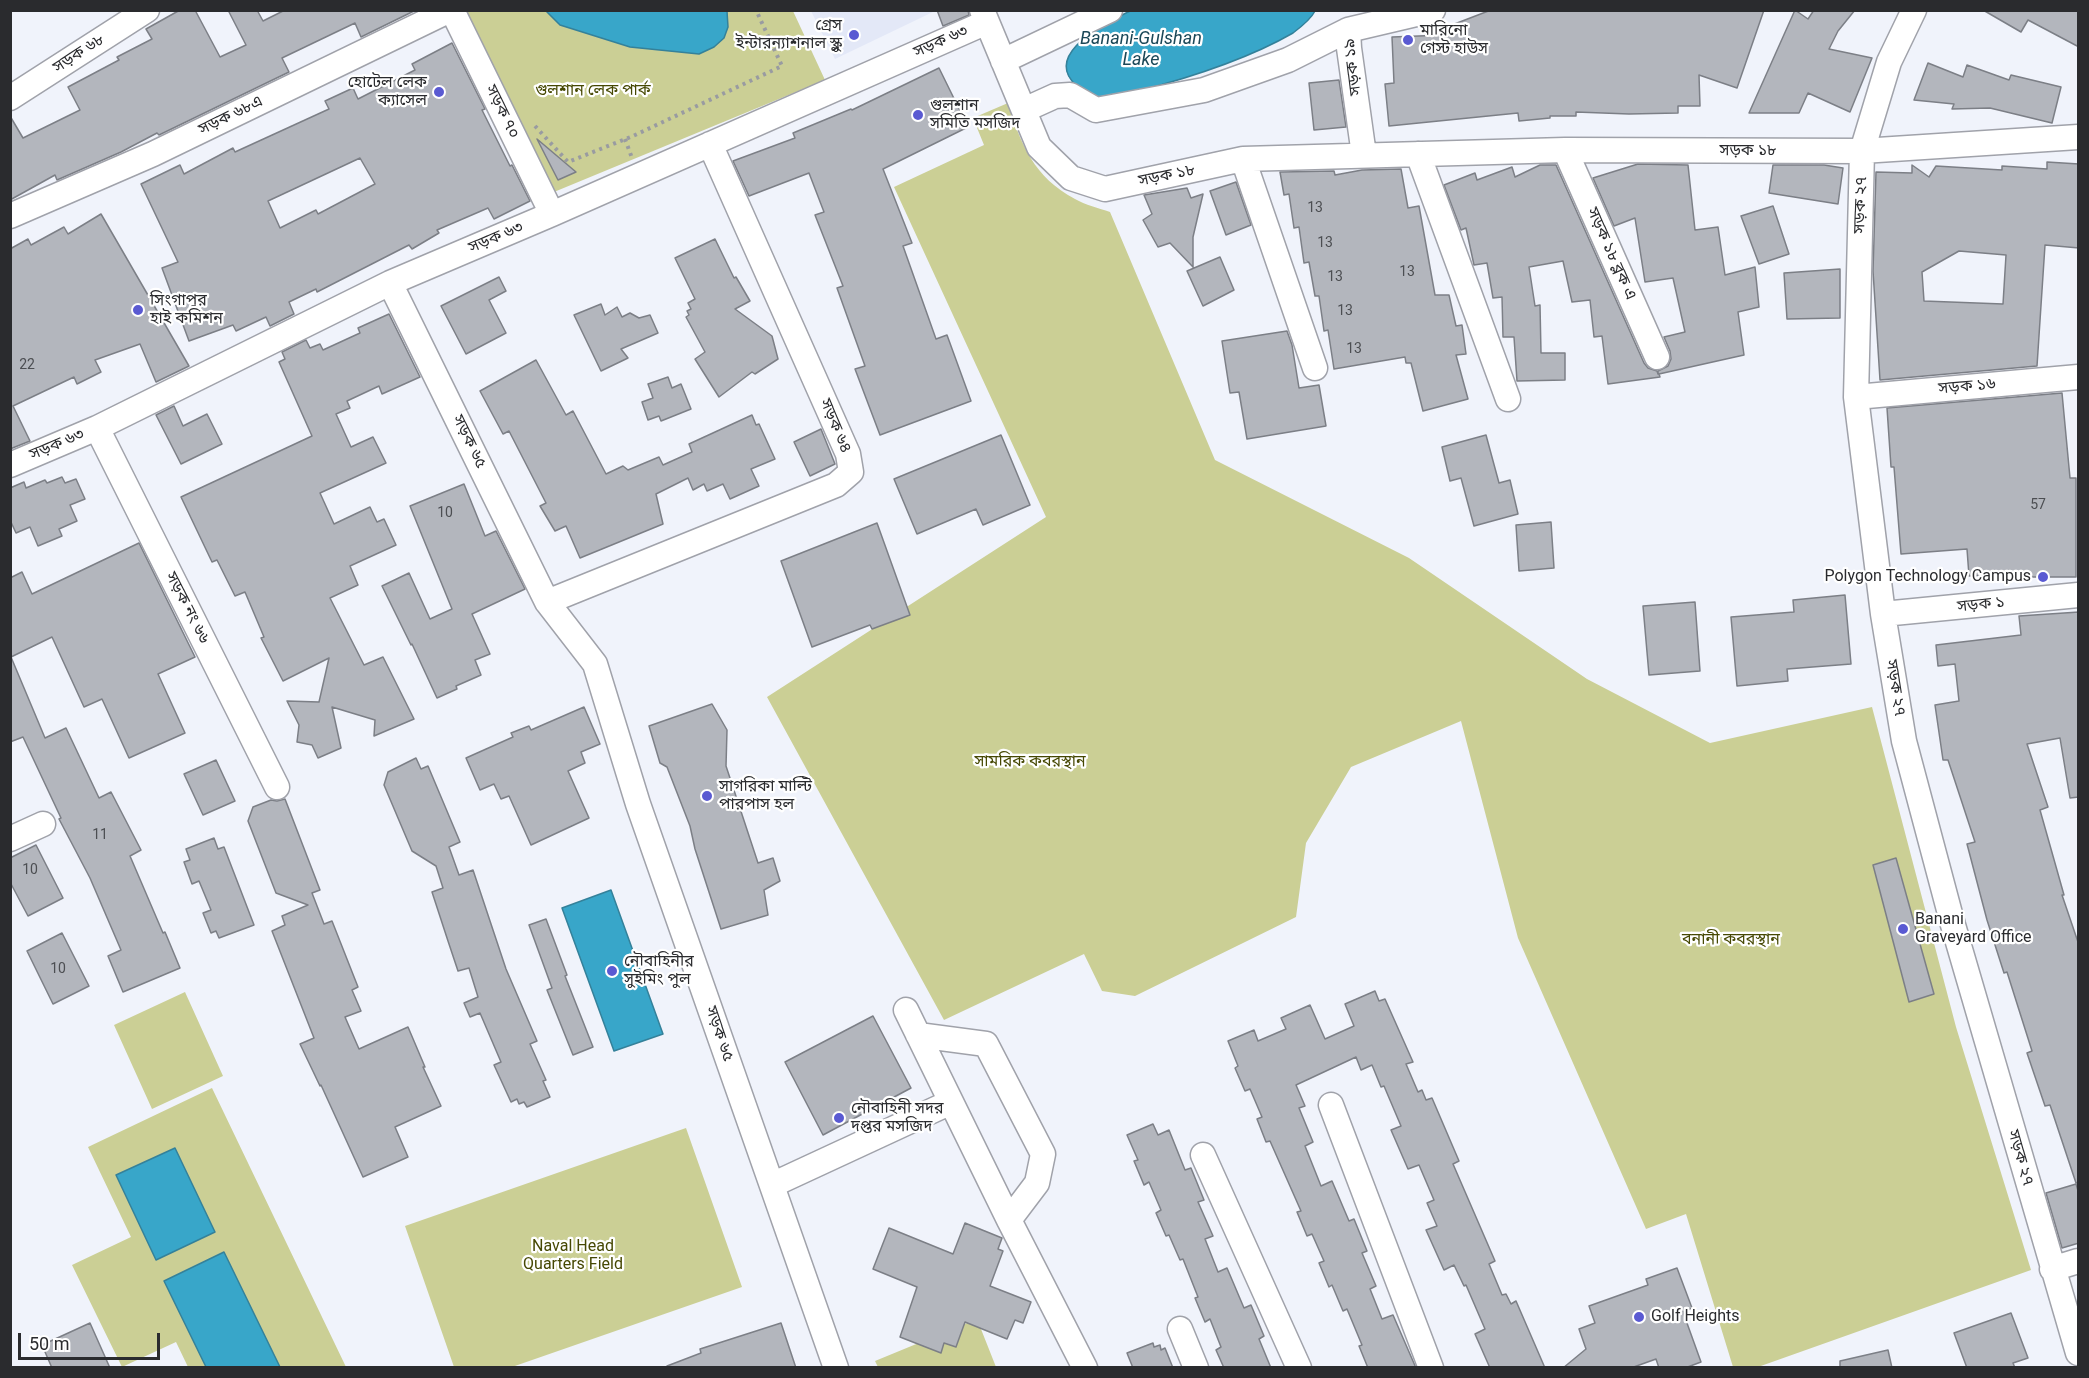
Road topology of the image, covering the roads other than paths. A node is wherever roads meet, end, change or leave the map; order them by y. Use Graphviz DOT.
graph roads {
  1 [pos="147,10"];
  2 [pos="451,10"];
  3 [pos="1110,10"];
  4 [pos="1433,10"];
  5 [pos="1914,10"];
  6 [pos="984,16"];
  7 [pos="1348,30"];
  8 [pos="1000,53"];
  9 [pos="10,98"];
  10 [pos="1024,110"];
  11 [pos="2076,133"];
  12 [pos="710,144"];
  13 [pos="1565,150"];
  14 [pos="1862,151"];
  15 [pos="1418,154"];
  16 [pos="1364,155"];
  17 [pos="1243,159"];
  18 [pos="552,214"];
  19 [pos="10,216"];
  20 [pos="390,283"];
  21 [pos="1656,357"];
  22 [pos="1315,368"];
  23 [pos="2079,377"];
  24 [pos="1856,397"];
  25 [pos="1508,399"];
  26 [pos="97,428"];
  27 [pos="10,465"];
  28 [pos="2079,595"];
  29 [pos="547,602"];
  30 [pos="1883,614"];
  31 [pos="277,787"];
  32 [pos="43,824"];
  33 [pos="10,839"];
  34 [pos="906,1010"];
  35 [pos="918,1035"];
  36 [pos="951,1102"];
  37 [pos="1330,1105"];
  38 [pos="1203,1155"];
  39 [pos="772,1185"];
  40 [pos="1009,1220"];
  41 [pos="2079,1261"];
  42 [pos="2052,1269"];
  43 [pos="1180,1329"];
  44 [pos="2079,1353"];
  45 [pos="836,1368"];
  46 [pos="1085,1368"];
  47 [pos="1196,1368"];
  48 [pos="1299,1368"];
  49 [pos="1431,1368"];
  1 -- 9 [label="street, সড়ক ৬৮"];
  2 -- 18 [label="street, সড়ক ৭০"];
  2 -- 19 [label="street, সড়ক ৬৮এ"];
  3 -- 8 [label="street"];
  4 -- 7 [label="street, সড়ক ১৯"];
  5 -- 14 [label="street, সড়ক ২৭"];
  6 -- 8 [label="street, সড়ক ১৮"];
  6 -- 12 [label="street, সড়ক ৬৩"];
  7 -- 10 [label="street"];
  7 -- 16 [label="street, সড়ক ১৯"];
  8 -- 10 [label="street, সড়ক ১৮"];
  10 -- 17 [label="street, সড়ক ১৮"];
  11 -- 14 [label="street, সড়ক ১৮"];
  12 -- 18 [label="street, সড়ক ৬৩"];
  12 -- 29 [label="street, সড়ক ৬৪"];
  13 -- 14 [label="street, সড়ক ১৮"];
  13 -- 15 [label="street, সড়ক ১৮"];
  13 -- 21 [label="street, সড়ক ১৮ ব্লক এ"];
  14 -- 24 [label="street, সড়ক ২৭"];
  15 -- 16 [label="street, সড়ক ১৮"];
  15 -- 25 [label="street"];
  16 -- 17 [label="street, সড়ক ১৮"];
  17 -- 22 [label="street"];
  18 -- 20 [label="street, সড়ক ৬৩"];
  20 -- 26 [label="street, সড়ক ৬৩"];
  20 -- 29 [label="street, সড়ক ৬৫"];
  23 -- 24 [label="street, সড়ক ১৬"];
  24 -- 30 [label="street, সড়ক ২৭"];
  26 -- 27 [label="street, সড়ক ৬৩"];
  26 -- 31 [label="street, সড়ক নং ৬৬"];
  28 -- 30 [label="street, সড়ক ১"];
  29 -- 39 [label="street, সড়ক ৬৫"];
  30 -- 42 [label="street, সড়ক ২৭"];
  32 -- 33 [label="street"];
  34 -- 35 [label="street"];
  35 -- 36 [label="street"];
  35 -- 40 [label="street"];
  36 -- 39 [label="street"];
  36 -- 40 [label="street"];
  37 -- 49 [label="street"];
  38 -- 48 [label="street"];
  39 -- 45 [label="street, সড়ক ৬৫"];
  40 -- 46 [label="street"];
  41 -- 42 [label="street"];
  42 -- 44 [label="street, সড়ক ২৭"];
  43 -- 47 [label="street"];
}
